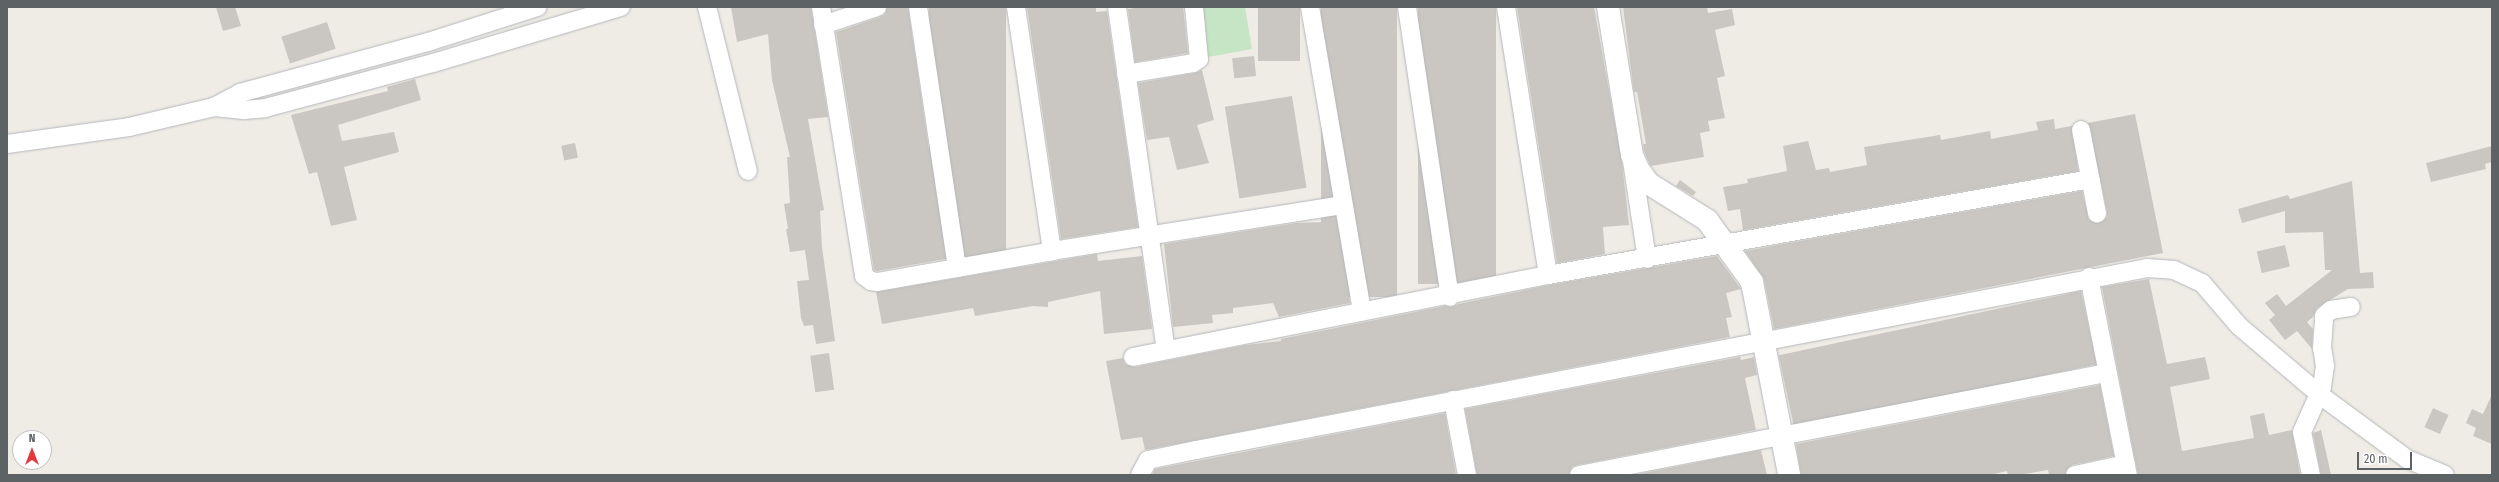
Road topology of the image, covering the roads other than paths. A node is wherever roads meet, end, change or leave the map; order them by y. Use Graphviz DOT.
graph roads {
  1 [pos="538,7"];
  2 [pos="621,7"];
  3 [pos="707,7"];
  4 [pos="821,7"];
  5 [pos="877,7"];
  6 [pos="918,7"];
  7 [pos="1016,7"];
  8 [pos="1117,7"];
  9 [pos="1194,7"];
  10 [pos="1310,7"];
  11 [pos="1407,7"];
  12 [pos="1506,7"];
  13 [pos="1608,7"];
  14 [pos="591,11"];
  15 [pos="823,25"];
  16 [pos="428,42"];
  17 [pos="356,61"];
  18 [pos="433,63"];
  19 [pos="1126,74"];
  20 [pos="361,83"];
  21 [pos="214,107"];
  22 [pos="2081,130"];
  23 [pos="7,144"];
  24 [pos="1632,155"];
  25 [pos="748,171"];
  26 [pos="2091,179"];
  27 [pos="1342,205"];
  28 [pos="2097,213"];
  29 [pos="1148,238"];
  30 [pos="1726,243"];
  31 [pos="1052,251"];
  32 [pos="1647,259"];
  33 [pos="957,268"];
  34 [pos="1548,276"];
  35 [pos="2089,277"];
  36 [pos="1450,297"];
  37 [pos="2351,307"];
  38 [pos="1362,312"];
  39 [pos="1762,341"];
  40 [pos="1166,350"];
  41 [pos="1133,357"];
  42 [pos="2106,372"];
  43 [pos="2320,395"];
  44 [pos="1452,400"];
  45 [pos="1782,436"];
  46 [pos="2127,470"];
  47 [pos="1140,475"];
  48 [pos="1467,475"];
  49 [pos="1579,475"];
  50 [pos="1789,475"];
  51 [pos="2075,475"];
  52 [pos="2310,475"];
  53 [pos="2445,475"];
  1 -- 16 [label="street"];
  2 -- 14 [label="street"];
  3 -- 25 [label="street"];
  4 -- 15 [label="street"];
  5 -- 15 [label="street"];
  6 -- 33 [label="street"];
  7 -- 31 [label="street"];
  8 -- 19 [label="street"];
  9 -- 19 [label="street"];
  10 -- 27 [label="street"];
  11 -- 36 [label="street"];
  12 -- 34 [label="street"];
  13 -- 24 [label="street"];
  14 -- 18 [label="street"];
  15 -- 33 [label="street"];
  16 -- 17 [label="street"];
  16 -- 18 [label="street"];
  17 -- 20 [label="street"];
  17 -- 21 [label="street"];
  18 -- 20 [label="street"];
  19 -- 29 [label="street"];
  20 -- 21 [label="street"];
  21 -- 23 [label="street"];
  22 -- 26 [label="street"];
  24 -- 30 [label="street"];
  24 -- 32 [label="street"];
  26 -- 28 [label="street"];
  26 -- 30 [label="street"];
  27 -- 29 [label="street"];
  27 -- 38 [label="street"];
  29 -- 31 [label="street"];
  29 -- 40 [label="street"];
  30 -- 32 [label="street"];
  30 -- 39 [label="street"];
  31 -- 33 [label="street"];
  32 -- 34 [label="street"];
  34 -- 36 [label="street"];
  35 -- 39 [label="street"];
  35 -- 42 [label="street"];
  35 -- 43 [label="street"];
  36 -- 38 [label="street"];
  37 -- 43 [label="street"];
  38 -- 40 [label="street"];
  39 -- 44 [label="street"];
  39 -- 45 [label="street"];
  40 -- 41 [label="street"];
  42 -- 45 [label="street"];
  42 -- 46 [label="street"];
  43 -- 52 [label="street"];
  43 -- 53 [label="street"];
  44 -- 47 [label="street"];
  44 -- 48 [label="street"];
  45 -- 49 [label="street"];
  45 -- 50 [label="street"];
  46 -- 51 [label="street"];
}
